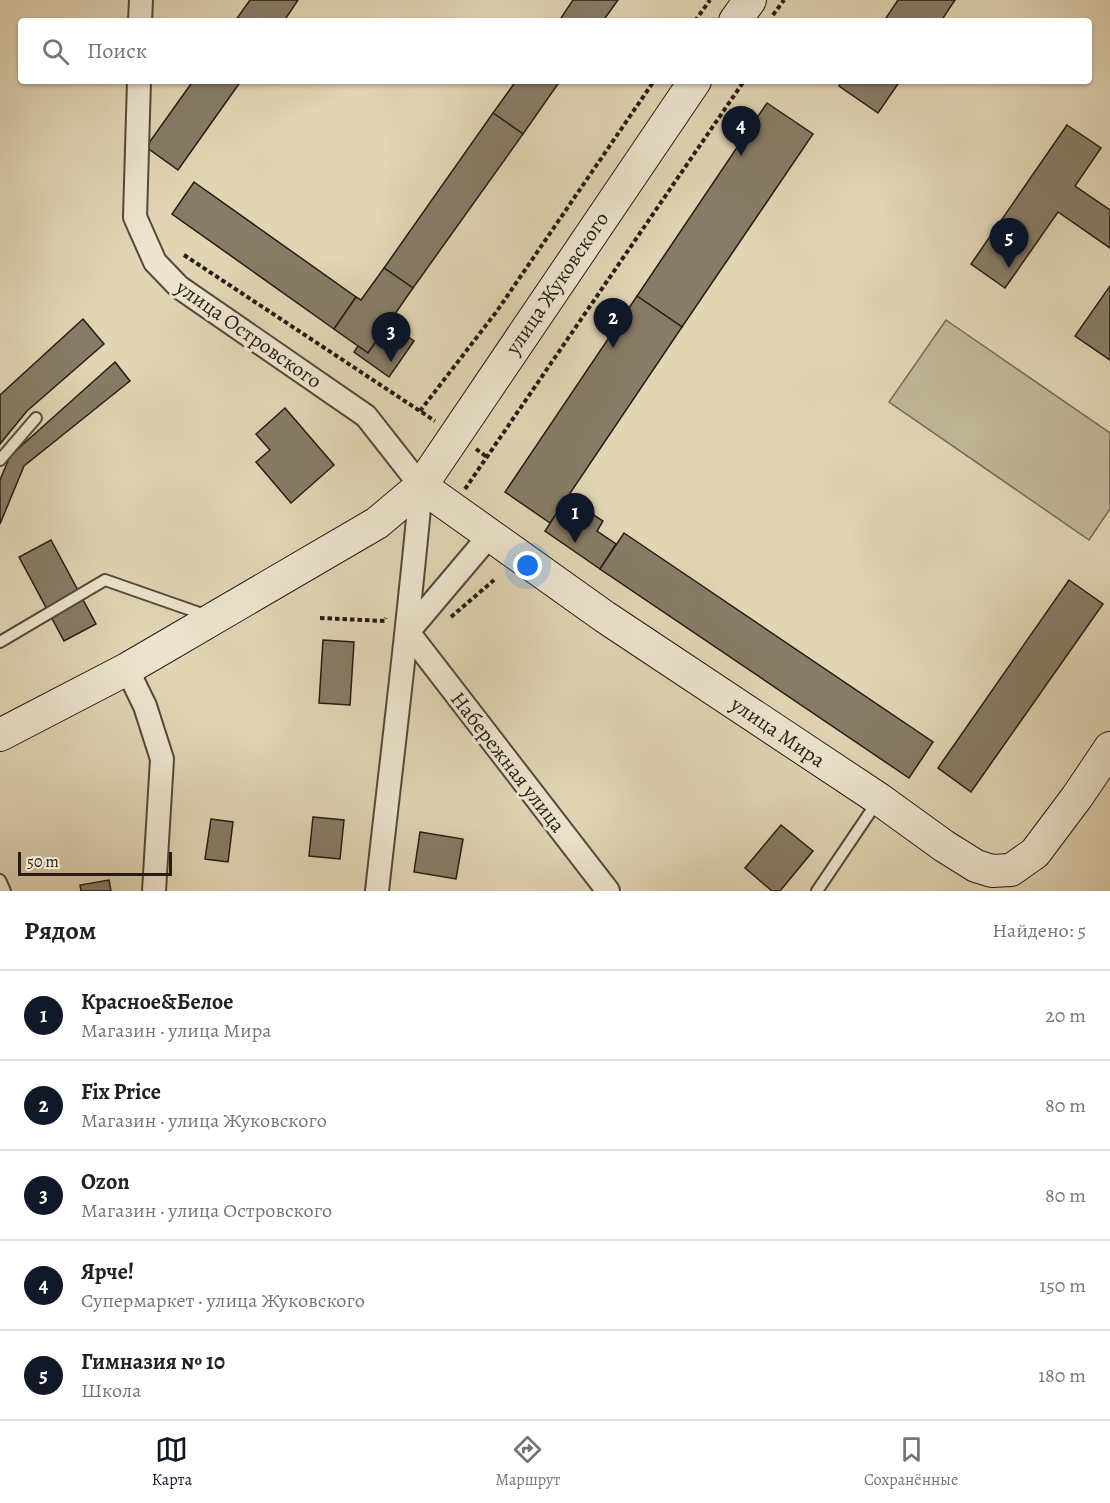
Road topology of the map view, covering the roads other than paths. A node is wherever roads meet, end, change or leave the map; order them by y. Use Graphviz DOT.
graph roads {
  1 [pos="141,0"];
  2 [pos="750,0"];
  3 [pos="140,18"];
  4 [pos="737,18"];
  5 [pos="139,84"];
  6 [pos="692,84"];
  7 [pos="36,418"];
  8 [pos="0,459"];
  9 [pos="421,486"];
  10 [pos="490,536"];
  11 [pos="214,618"];
  12 [pos="408,632"];
  13 [pos="0,642"];
  14 [pos="127,669"];
  15 [pos="0,735"];
  16 [pos="1110,748"];
  17 [pos="879,799"];
  18 [pos="0,880"];
  19 [pos="996,881"];
  20 [pos="5,891"];
  21 [pos="154,891"];
  22 [pos="377,891"];
  23 [pos="608,891"];
  24 [pos="817,891"];
  1 -- 3 [label="street"];
  2 -- 4 [label="street"];
  5 -- 9 [label="street, улица Островского"];
  6 -- 9 [label="street, улица Жуковского"];
  7 -- 8 [label="lane"];
  9 -- 10 [label="street, улица Мира"];
  9 -- 11 [label="street, улица Жуковского"];
  9 -- 12 [label="street"];
  10 -- 12 [label="street"];
  10 -- 17 [label="street, улица Мира"];
  11 -- 13 [label="lane"];
  11 -- 14 [label="street, улица Жуковского"];
  12 -- 22 [label="street"];
  12 -- 23 [label="street, Набережная улица"];
  14 -- 15 [label="street, улица Жуковского"];
  14 -- 21 [label="street"];
  16 -- 19 [label="street, улица Мира"];
  17 -- 19 [label="street, улица Мира"];
  17 -- 24 [label="lane"];
  18 -- 20 [label="lane"];
}
